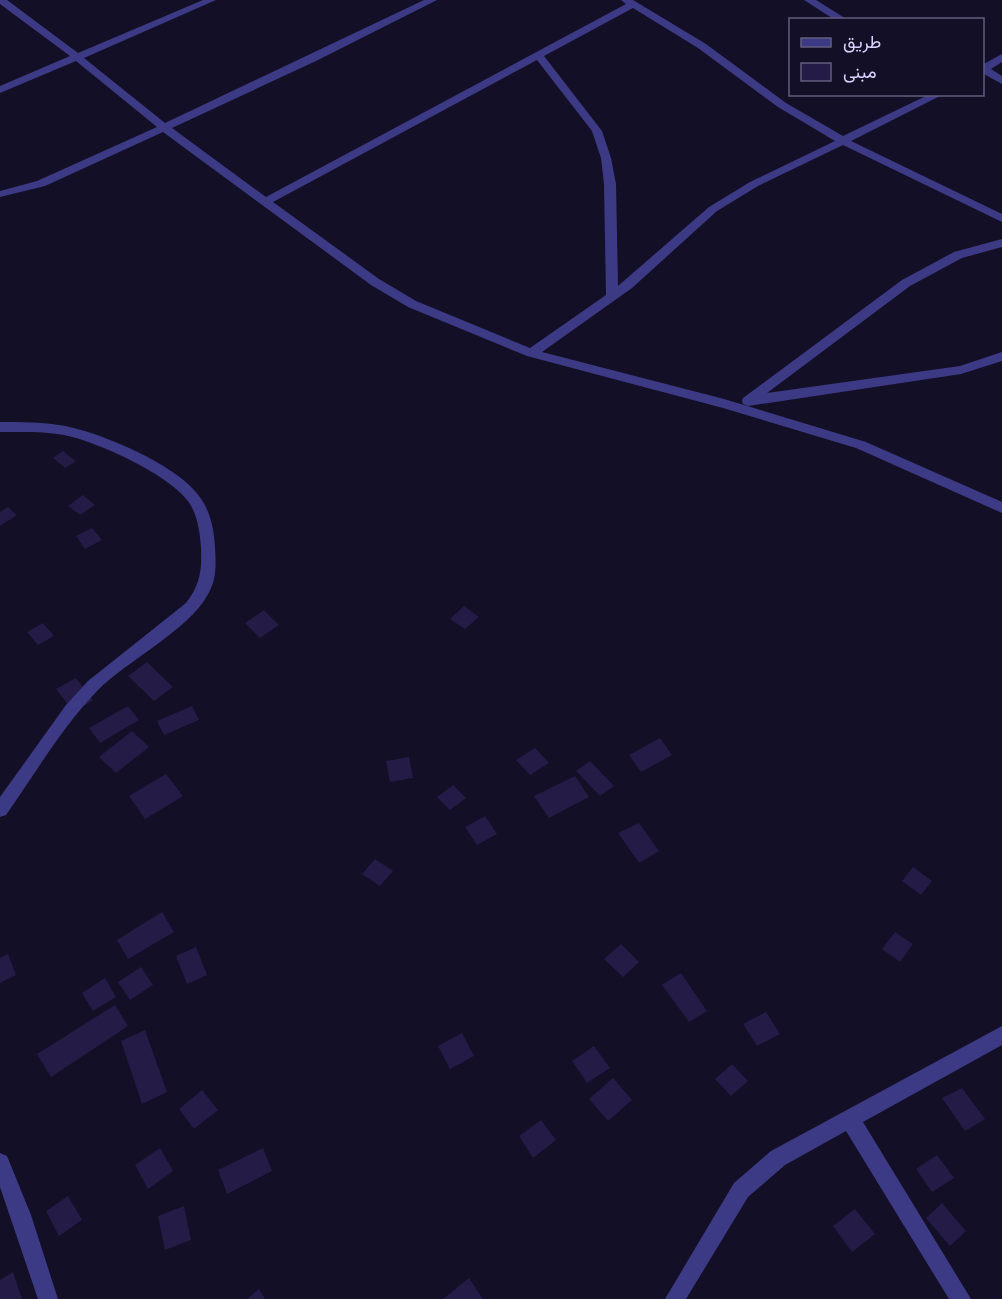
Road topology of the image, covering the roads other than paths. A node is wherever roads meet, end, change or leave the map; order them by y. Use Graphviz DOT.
graph roads {
  1 [pos="1,0"];
  2 [pos="212,0"];
  3 [pos="432,0"];
  4 [pos="809,0"];
  5 [pos="629,2"];
  6 [pos="840,18"];
  7 [pos="539,56"];
  8 [pos="77,57"];
  9 [pos="1002,57"];
  10 [pos="984,69"];
  11 [pos="984,71"];
  12 [pos="1002,81"];
  13 [pos="0,90"];
  14 [pos="935,96"];
  15 [pos="164,128"];
  16 [pos="843,141"];
  17 [pos="0,194"];
  18 [pos="266,201"];
  19 [pos="1002,218"];
  20 [pos="1002,243"];
  21 [pos="612,297"];
  22 [pos="531,353"];
  23 [pos="1002,356"];
  24 [pos="748,401"];
  25 [pos="724,404"];
  26 [pos="0,427"];
  27 [pos="1002,508"];
  28 [pos="0,810"];
  29 [pos="1002,1035"];
  30 [pos="850,1119"];
  31 [pos="0,1163"];
  32 [pos="48,1299"];
  33 [pos="675,1299"];
  34 [pos="961,1299"];
  1 -- 8 [label="street"];
  2 -- 8 [label="street"];
  3 -- 15 [label="street"];
  4 -- 6 [label="street"];
  5 -- 7 [label="street"];
  5 -- 16 [label="street"];
  7 -- 18 [label="street"];
  7 -- 21 [label="street"];
  8 -- 13 [label="street"];
  8 -- 15 [label="street"];
  9 -- 10 [label="street"];
  11 -- 12 [label="street"];
  14 -- 16 [label="street"];
  15 -- 17 [label="street"];
  15 -- 18 [label="street"];
  16 -- 19 [label="street"];
  16 -- 21 [label="street"];
  18 -- 22 [label="street"];
  20 -- 24 [label="street"];
  21 -- 22 [label="street"];
  22 -- 25 [label="street"];
  23 -- 24 [label="street"];
  24 -- 25 [label="street"];
  25 -- 27 [label="street"];
  26 -- 28 [label="street"];
  29 -- 30 [label="street"];
  30 -- 33 [label="street"];
  30 -- 34 [label="street"];
  31 -- 32 [label="street"];
}
